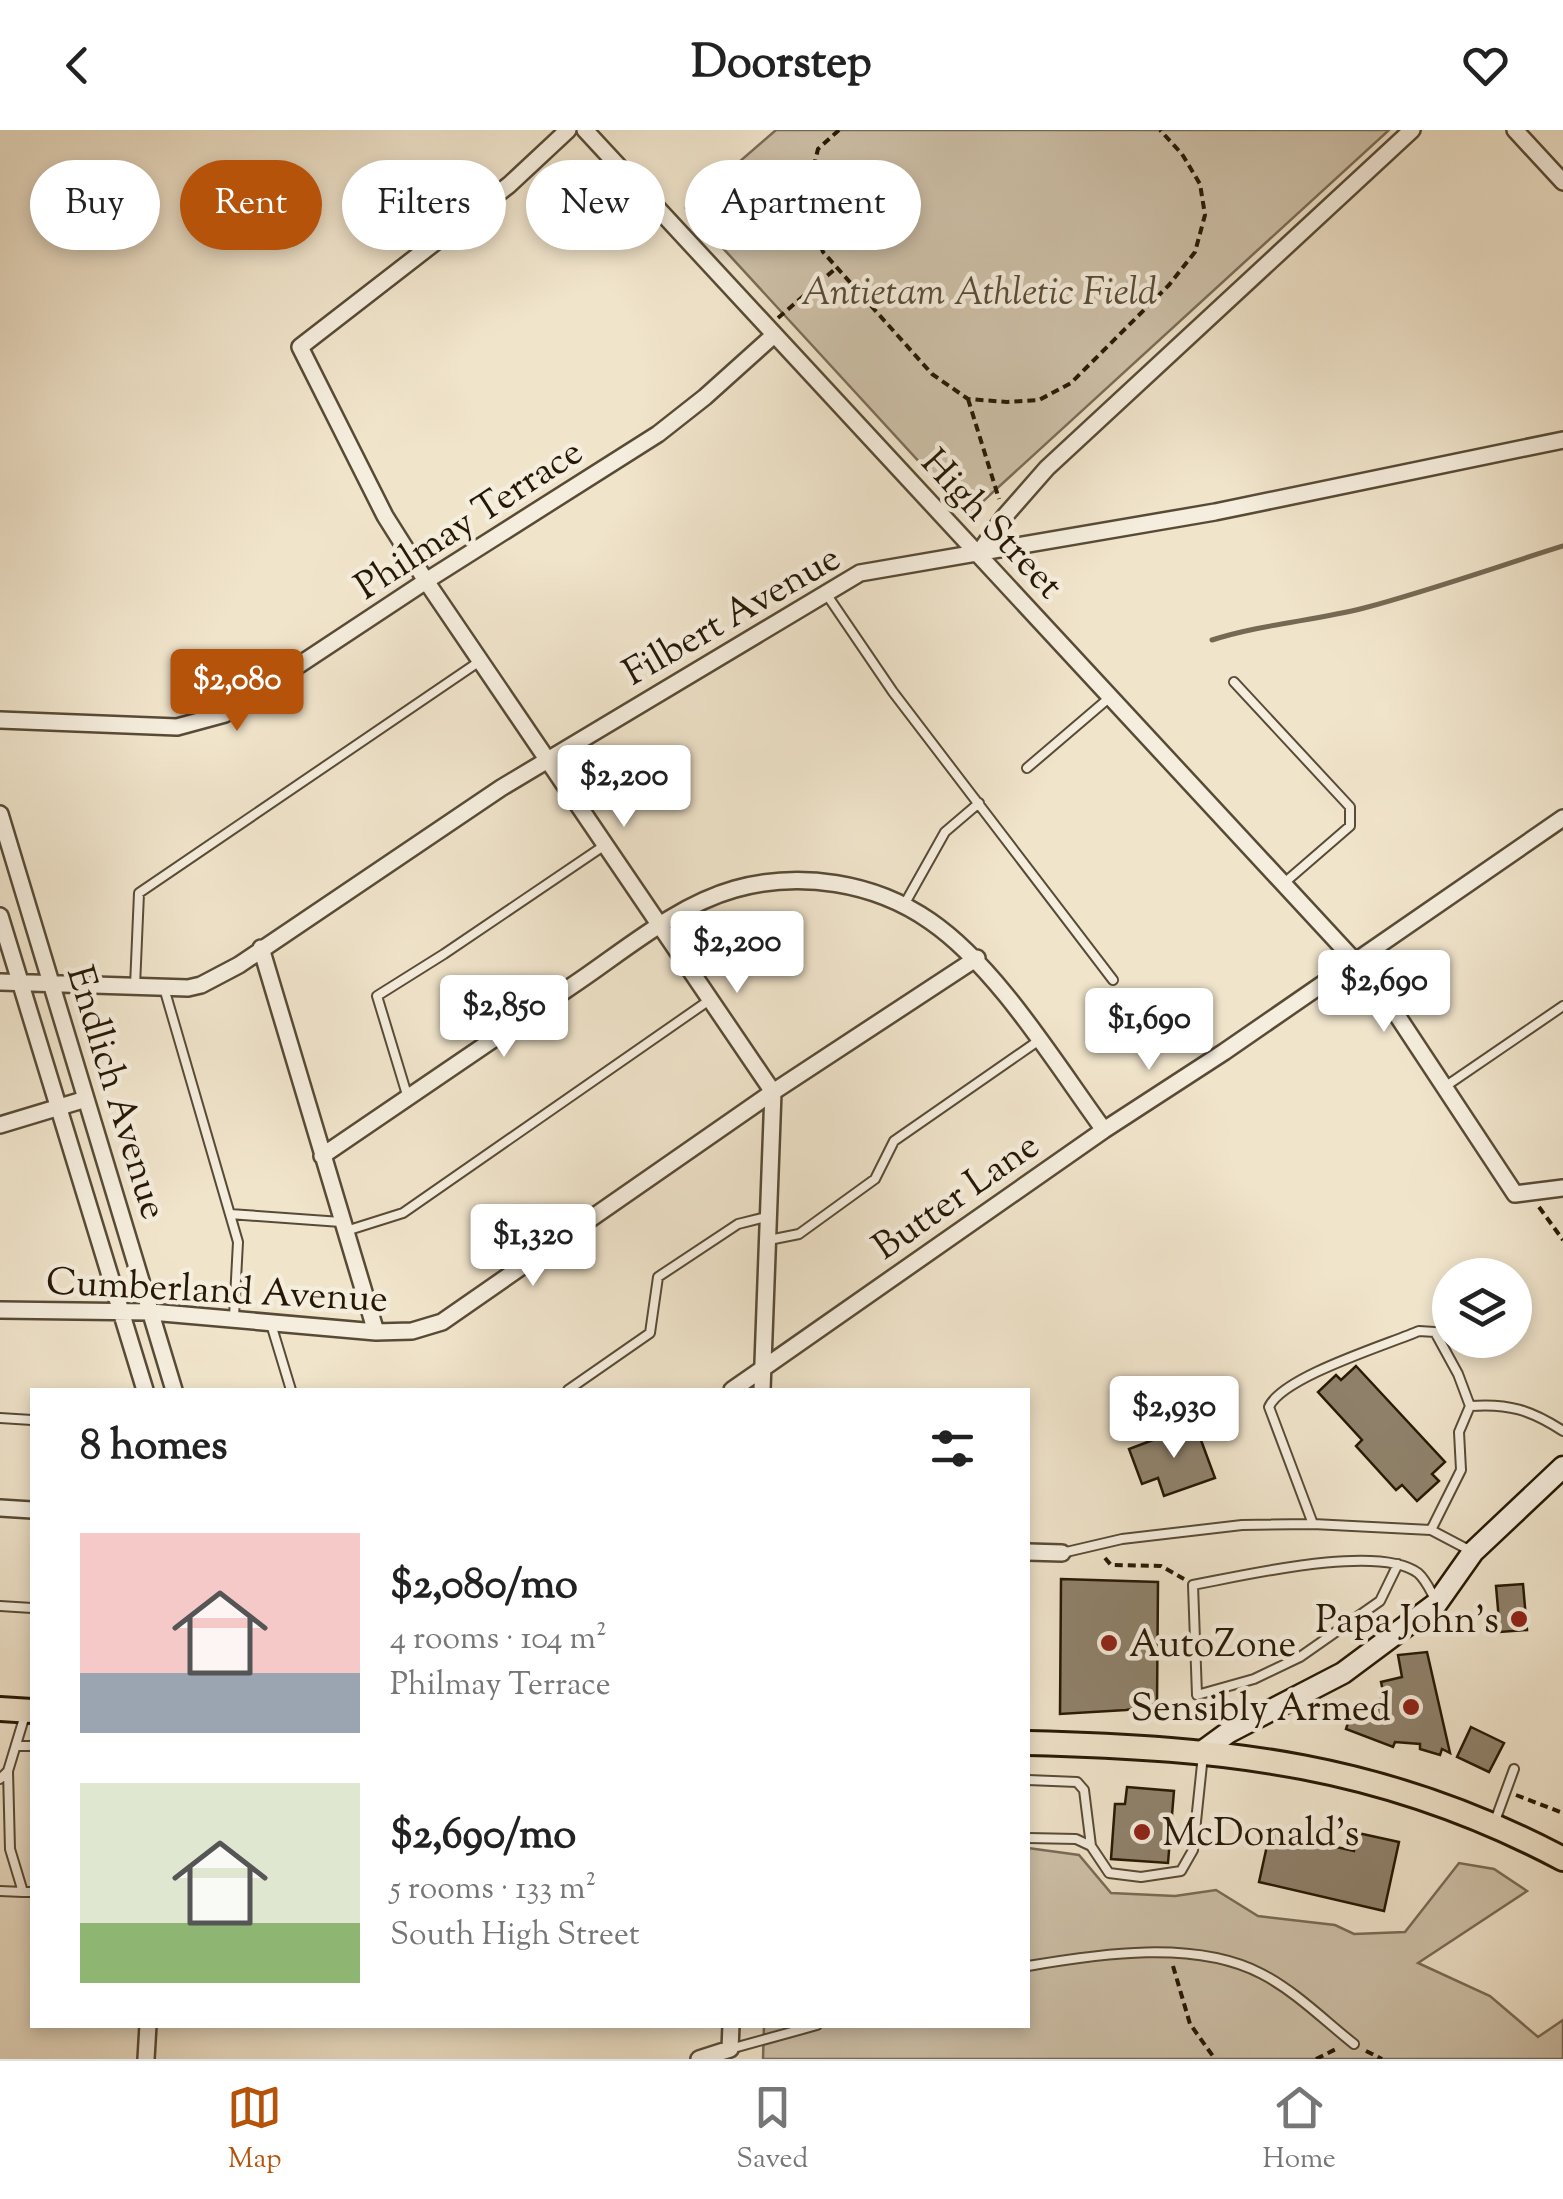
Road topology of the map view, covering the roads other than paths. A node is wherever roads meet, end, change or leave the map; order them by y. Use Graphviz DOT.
graph roads {
  1 [pos="568,130"];
  2 [pos="585,130"];
  3 [pos="1412,130"];
  4 [pos="1516,130"];
  5 [pos="1563,182"];
  6 [pos="776,327"];
  7 [pos="1563,440"];
  8 [pos="978,554"];
  9 [pos="426,581"];
  10 [pos="827,595"];
  11 [pos="480,661"];
  12 [pos="1234,682"];
  13 [pos="1109,698"];
  14 [pos="0,720"];
  15 [pos="548,759"];
  16 [pos="1028,768"];
  17 [pos="979,803"];
  18 [pos="0,814"];
  19 [pos="1563,818"];
  20 [pos="606,844"];
  21 [pos="1283,884"];
  22 [pos="904,906"];
  23 [pos="0,916"];
  24 [pos="662,926"];
  25 [pos="261,948"];
  26 [pos="976,958"];
  27 [pos="1354,960"];
  28 [pos="1114,980"];
  29 [pos="0,982"];
  30 [pos="20,983"];
  31 [pos="52,985"];
  32 [pos="135,987"];
  33 [pos="164,988"];
  34 [pos="711,999"];
  35 [pos="1563,1006"];
  36 [pos="1038,1041"];
  37 [pos="1446,1086"];
  38 [pos="773,1092"];
  39 [pos="408,1098"];
  40 [pos="86,1099"];
  41 [pos="58,1107"];
  42 [pos="0,1124"];
  43 [pos="1104,1130"];
  44 [pos="322,1156"];
  45 [pos="1563,1188"];
  46 [pos="230,1214"];
  47 [pos="770,1216"];
  48 [pos="342,1227"];
  49 [pos="769,1240"];
  50 [pos="0,1310"];
  51 [pos="122,1312"];
  52 [pos="151,1312"];
  53 [pos="234,1322"];
  54 [pos="271,1324"];
  55 [pos="376,1332"];
  56 [pos="763,1368"];
  57 [pos="145,1388"];
  58 [pos="173,1388"];
  59 [pos="290,1388"];
  60 [pos="571,1388"];
  61 [pos="735,1388"];
  62 [pos="762,1388"];
  63 [pos="1470,1406"];
  64 [pos="0,1418"];
  65 [pos="30,1420"];
  66 [pos="1563,1431"];
  67 [pos="1563,1467"];
  68 [pos="0,1508"];
  69 [pos="30,1510"];
  70 [pos="1313,1524"];
  71 [pos="1430,1530"];
  72 [pos="1030,1552"];
  73 [pos="1473,1552"];
  74 [pos="1062,1553"];
  75 [pos="1398,1564"];
  76 [pos="1437,1603"];
  77 [pos="0,1606"];
  78 [pos="30,1608"];
  79 [pos="0,1709"];
  80 [pos="30,1711"];
  81 [pos="1030,1743"];
  82 [pos="16,1746"];
  83 [pos="30,1746"];
  84 [pos="1204,1751"];
  85 [pos="1514,1769"];
  86 [pos="8,1771"];
  87 [pos="0,1779"];
  88 [pos="1030,1780"];
  89 [pos="1493,1826"];
  90 [pos="1030,1838"];
  91 [pos="1091,1846"];
  92 [pos="1563,1860"];
  93 [pos="0,1891"];
  94 [pos="28,1892"];
  95 [pos="1030,1966"];
  96 [pos="148,2028"];
  97 [pos="731,2028"];
  98 [pos="805,2028"];
  99 [pos="1354,2044"];
  100 [pos="730,2049"];
  101 [pos="146,2059"];
  102 [pos="699,2059"];
  1 -- 9 [label="street"];
  2 -- 6 [label="street, High Street"];
  3 -- 8 [label="street"];
  4 -- 5 [label="street"];
  6 -- 8 [label="street, High Street"];
  6 -- 9 [label="street, Philmay Terrace"];
  7 -- 8 [label="street, Filbert Avenue"];
  8 -- 10 [label="street, Filbert Avenue"];
  8 -- 13 [label="street, High Street"];
  9 -- 11 [label="street"];
  9 -- 14 [label="street, Philmay Terrace"];
  10 -- 15 [label="street, Filbert Avenue"];
  10 -- 17 [label="lane"];
  11 -- 15 [label="street"];
  11 -- 32 [label="lane"];
  12 -- 21 [label="lane"];
  13 -- 16 [label="lane"];
  13 -- 21 [label="street, High Street"];
  15 -- 20 [label="street"];
  15 -- 25 [label="street, Filbert Avenue"];
  17 -- 22 [label="lane"];
  17 -- 28 [label="lane"];
  18 -- 31 [label="street, Endlich Avenue"];
  19 -- 27 [label="street, Butter Lane"];
  20 -- 24 [label="street"];
  20 -- 39 [label="lane"];
  21 -- 27 [label="street, High Street"];
  22 -- 24 [label="street"];
  22 -- 26 [label="street"];
  23 -- 30 [label="street, Endlich Avenue"];
  24 -- 34 [label="street"];
  24 -- 39 [label="street"];
  25 -- 33 [label="street, Filbert Avenue"];
  25 -- 44 [label="street"];
  26 -- 36 [label="street"];
  26 -- 38 [label="street, Cumberland Avenue"];
  27 -- 37 [label="street, High Street"];
  27 -- 43 [label="street, Butter Lane"];
  29 -- 30 [label="street, Filbert Avenue"];
  30 -- 31 [label="street, Filbert Avenue"];
  30 -- 41 [label="street, Endlich Avenue"];
  31 -- 32 [label="street, Filbert Avenue"];
  31 -- 40 [label="street, Endlich Avenue"];
  32 -- 33 [label="street, Filbert Avenue"];
  33 -- 46 [label="lane"];
  34 -- 38 [label="street"];
  34 -- 48 [label="lane"];
  35 -- 37 [label="lane"];
  36 -- 43 [label="street"];
  36 -- 49 [label="lane"];
  37 -- 45 [label="street, High Street"];
  38 -- 47 [label="street"];
  38 -- 55 [label="street, Cumberland Avenue"];
  39 -- 44 [label="street"];
  40 -- 41 [label="street"];
  40 -- 52 [label="street, Endlich Avenue"];
  41 -- 42 [label="street"];
  41 -- 51 [label="street, Endlich Avenue"];
  43 -- 56 [label="street, Butter Lane"];
  44 -- 48 [label="street"];
  46 -- 48 [label="lane"];
  46 -- 53 [label="lane"];
  47 -- 49 [label="street"];
  47 -- 60 [label="lane"];
  48 -- 55 [label="street"];
  49 -- 56 [label="street"];
  50 -- 51 [label="street, Cumberland Avenue"];
  51 -- 52 [label="street, Cumberland Avenue"];
  51 -- 57 [label="street, Endlich Avenue"];
  52 -- 53 [label="street, Cumberland Avenue"];
  52 -- 58 [label="street, Endlich Avenue"];
  53 -- 54 [label="street, Cumberland Avenue"];
  54 -- 55 [label="street, Cumberland Avenue"];
  54 -- 59 [label="lane"];
  56 -- 61 [label="street, Butter Lane"];
  56 -- 62 [label="street"];
  63 -- 66 [label="lane"];
  63 -- 70 [label="lane"];
  63 -- 71 [label="lane"];
  64 -- 65 [label="lane"];
  67 -- 73 [label="main road"];
  68 -- 69 [label="street"];
  70 -- 71 [label="lane"];
  70 -- 74 [label="lane"];
  71 -- 73 [label="lane"];
  72 -- 74 [label="street"];
  73 -- 76 [label="main road"];
  75 -- 75 [label="lane"];
  75 -- 76 [label="lane"];
  76 -- 84 [label="main road"];
  77 -- 78 [label="lane"];
  79 -- 80 [label="main road"];
  80 -- 82 [label="lane"];
  81 -- 84 [label="main road"];
  82 -- 83 [label="lane"];
  82 -- 86 [label="lane"];
  84 -- 89 [label="main road"];
  84 -- 91 [label="lane"];
  85 -- 89 [label="lane"];
  86 -- 87 [label="lane"];
  86 -- 94 [label="lane"];
  88 -- 91 [label="lane"];
  89 -- 92 [label="main road"];
  90 -- 91 [label="lane"];
  93 -- 94 [label="lane"];
  95 -- 99 [label="lane"];
  96 -- 101 [label="street"];
  97 -- 100 [label="street"];
  98 -- 100 [label="lane"];
  100 -- 102 [label="street"];
}
